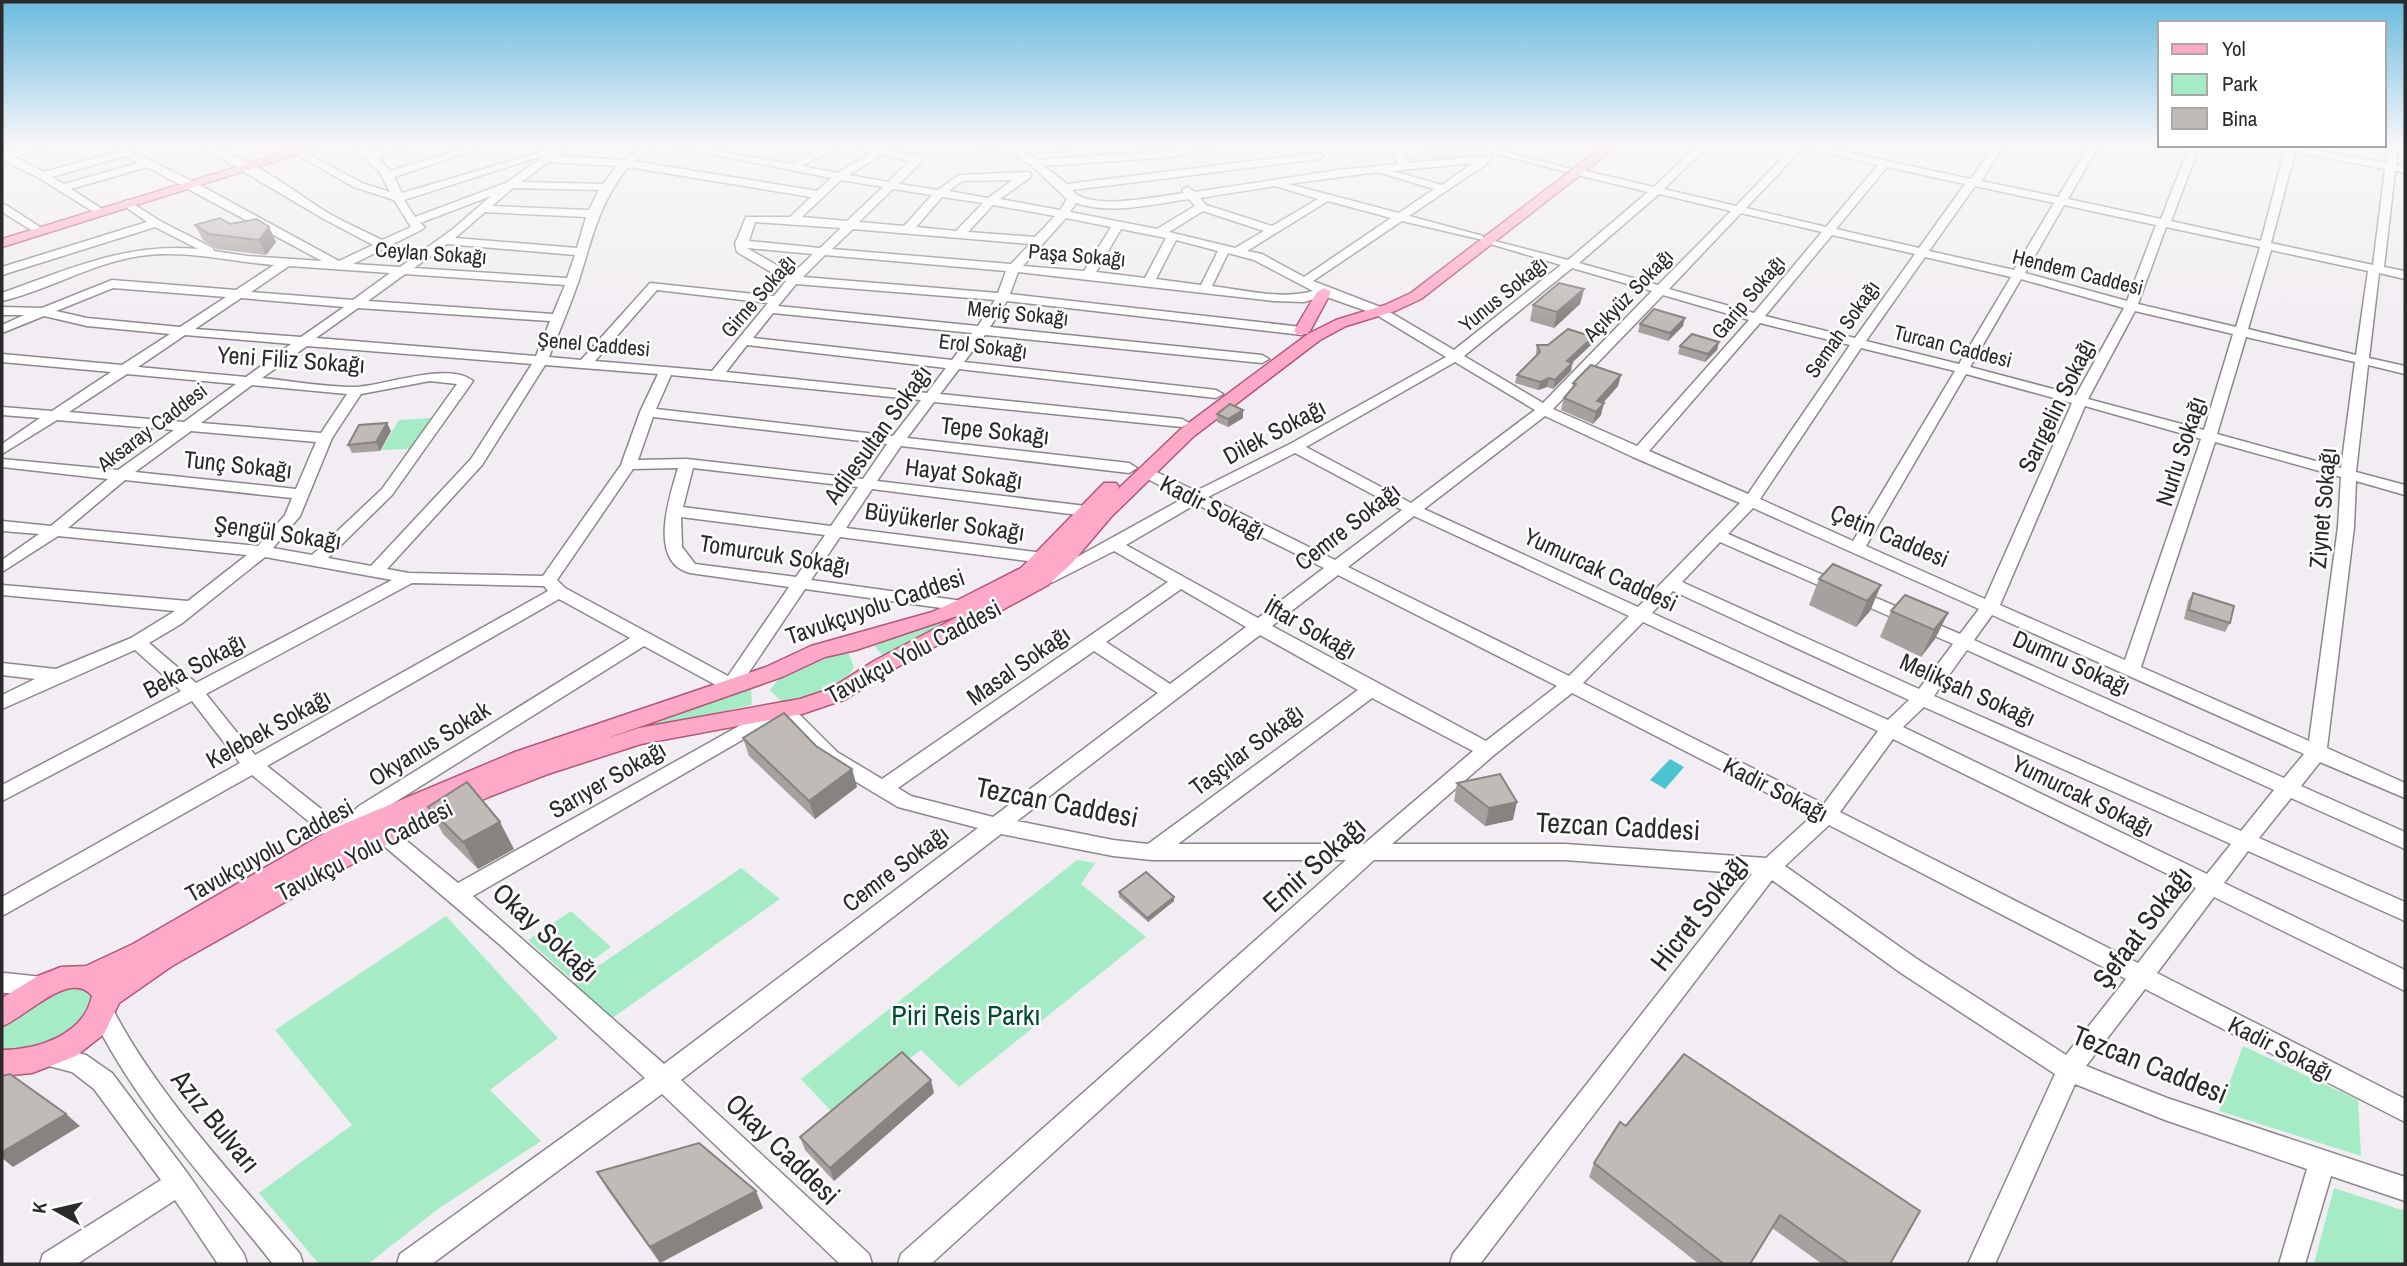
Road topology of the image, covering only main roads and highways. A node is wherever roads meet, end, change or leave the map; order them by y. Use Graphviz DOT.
graph roads {
  1 [pos="120,206"];
  2 [pos="1527,206"];
  3 [pos="1485,239"];
  4 [pos="2,243"];
  5 [pos="1324,292"];
  6 [pos="1373,308"];
  7 [pos="1302,331"];
  8 [pos="1137,470"];
  9 [pos="848,645"];
  10 [pos="774,672"];
  11 [pos="861,679"];
  12 [pos="782,709"];
  13 [pos="99,995"];
  14 [pos="2,1014"];
  15 [pos="2,1063"];
  1 -- 4 [label="main road"];
  2 -- 3 [label="main road, Tavukçuyolu Caddesi"];
  3 -- 6 [label="main road, Tavukçuyolu Caddesi"];
  3 -- 6 [label="main road, Tavukçu Yolu Caddesi"];
  5 -- 7 [label="main road"];
  6 -- 7 [label="main road, Tavukçuyolu Caddesi"];
  6 -- 8 [label="main road, Tavukçu Yolu Caddesi"];
  7 -- 8 [label="main road, Tavukçuyolu Caddesi"];
  8 -- 9 [label="main road, Tavukçuyolu Caddesi"];
  8 -- 11 [label="main road, Tavukçu Yolu Caddesi"];
  9 -- 10 [label="main road, Tavukçuyolu Caddesi"];
  9 -- 11 [label="main road"];
  10 -- 12 [label="main road"];
  10 -- 13 [label="main road, Tavukçuyolu Caddesi"];
  11 -- 12 [label="main road, Tavukçu Yolu Caddesi"];
  12 -- 13 [label="main road, Tavukçu Yolu Caddesi"];
  13 -- 14 [label="main road, Tavukçu Yolu Caddesi"];
  13 -- 15 [label="main road, Tavukçu Yolu Caddesi"];
}
